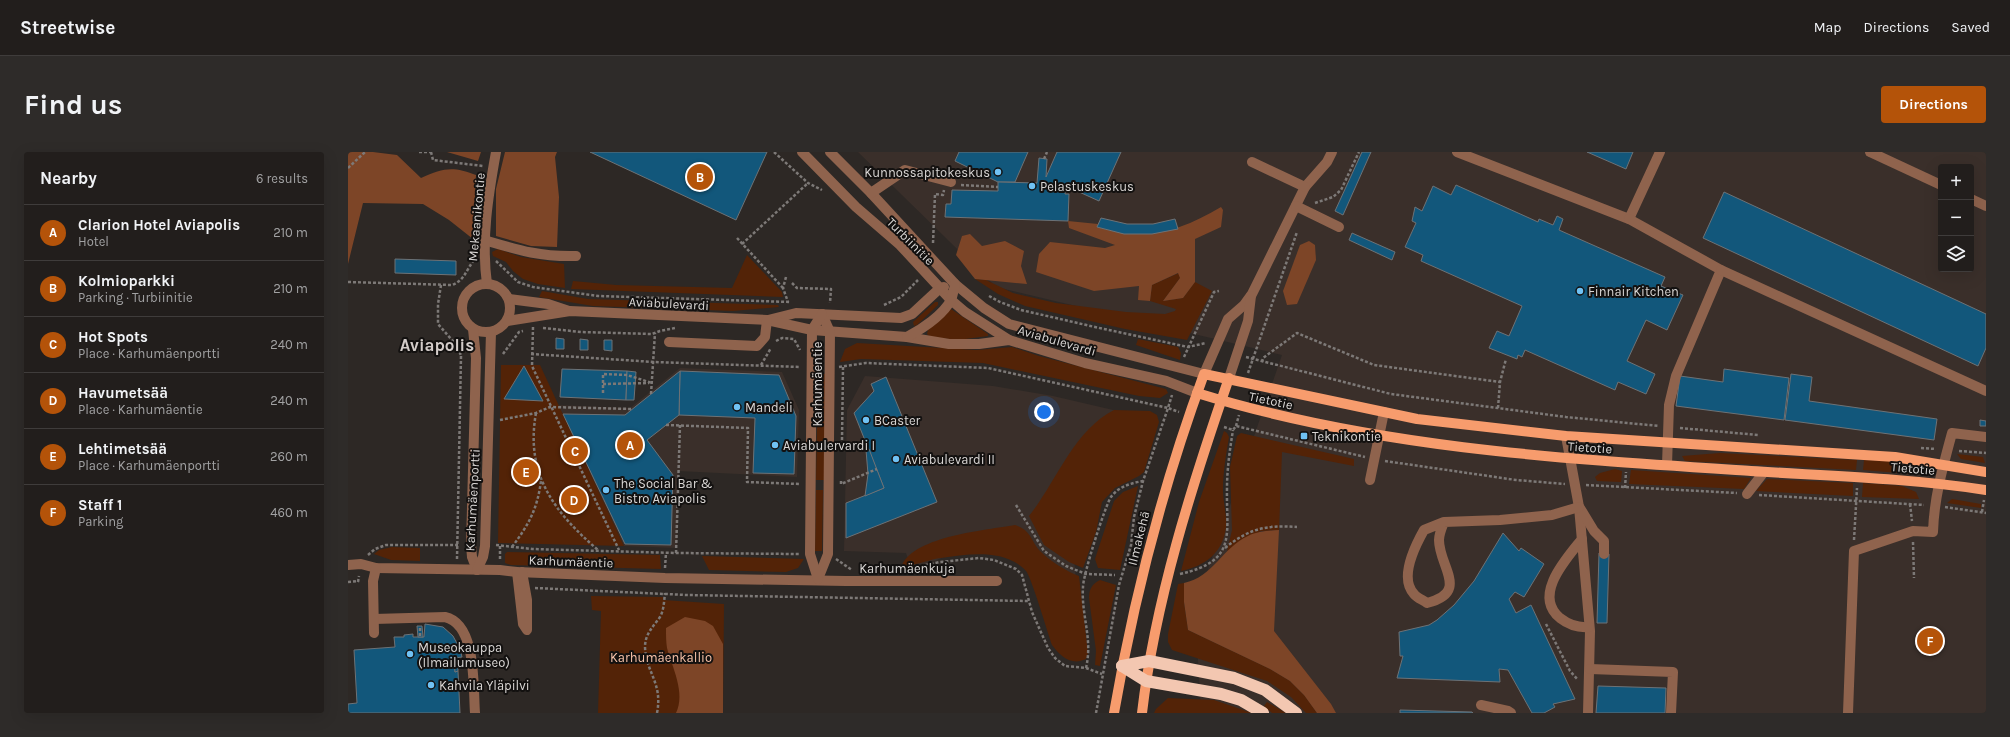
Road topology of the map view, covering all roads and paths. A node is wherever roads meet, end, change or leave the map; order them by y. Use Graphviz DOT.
graph roads {
  1 [pos="366,152"];
  2 [pos="419,152"];
  3 [pos="431,152"];
  4 [pos="496,152"];
  5 [pos="802,152"];
  6 [pos="830,152"];
  7 [pos="1047,152"];
  8 [pos="1332,152"];
  9 [pos="1359,152"];
  10 [pos="1457,152"];
  11 [pos="1660,152"];
  12 [pos="1870,152"];
  13 [pos="1044,159"];
  14 [pos="1252,162"];
  15 [pos="348,168"];
  16 [pos="493,168"];
  17 [pos="947,181"];
  18 [pos="808,183"];
  19 [pos="1938,184"];
  20 [pos="998,187"];
  21 [pos="1305,187"];
  22 [pos="871,193"];
  23 [pos="1973,200"];
  24 [pos="1296,206"];
  25 [pos="1986,206"];
  26 [pos="1307,211"];
  27 [pos="1629,219"];
  28 [pos="1340,227"];
  29 [pos="737,238"];
  30 [pos="484,240"];
  31 [pos="742,244"];
  32 [pos="933,245"];
  33 [pos="576,256"];
  34 [pos="484,260"];
  35 [pos="1721,270"];
  36 [pos="925,273"];
  37 [pos="786,277"];
  38 [pos="348,282"];
  39 [pos="792,283"];
  40 [pos="487,284"];
  41 [pos="955,284"];
  42 [pos="783,288"];
  43 [pos="939,289"];
  44 [pos="1219,291"];
  45 [pos="987,294"];
  46 [pos="1252,294"];
  47 [pos="509,299"];
  48 [pos="951,300"];
  49 [pos="788,302"];
  50 [pos="796,302"];
  51 [pos="824,303"];
  52 [pos="830,304"];
  53 [pos="838,304"];
  54 [pos="883,305"];
  55 [pos="570,311"];
  56 [pos="822,314"];
  57 [pos="766,320"];
  58 [pos="507,321"];
  59 [pos="681,328"];
  60 [pos="473,329"];
  61 [pos="812,330"];
  62 [pos="491,332"];
  63 [pos="830,332"];
  64 [pos="655,333"];
  65 [pos="765,336"];
  66 [pos="907,337"];
  67 [pos="778,339"];
  68 [pos="1009,340"];
  69 [pos="669,342"];
  70 [pos="1216,346"];
  71 [pos="1188,347"];
  72 [pos="531,354"];
  73 [pos="1238,354"];
  74 [pos="801,355"];
  75 [pos="460,356"];
  76 [pos="1506,359"];
  77 [pos="1252,360"];
  78 [pos="802,361"];
  79 [pos="654,362"];
  80 [pos="1262,362"];
  81 [pos="761,366"];
  82 [pos="830,367"];
  83 [pos="843,367"];
  84 [pos="1204,374"];
  85 [pos="1230,378"];
  86 [pos="652,382"];
  87 [pos="1245,382"];
  88 [pos="1500,382"];
  89 [pos="603,384"];
  90 [pos="1986,391"];
  91 [pos="603,393"];
  92 [pos="1197,393"];
  93 [pos="651,394"];
  94 [pos="1222,400"];
  95 [pos="550,407"];
  96 [pos="1241,407"];
  97 [pos="1168,408"];
  98 [pos="1498,408"];
  99 [pos="633,409"];
  100 [pos="1384,412"];
  101 [pos="536,413"];
  102 [pos="1189,416"];
  103 [pos="497,420"];
  104 [pos="1214,424"];
  105 [pos="1631,424"];
  106 [pos="666,425"];
  107 [pos="680,425"];
  108 [pos="1236,426"];
  109 [pos="1233,430"];
  110 [pos="1380,435"];
  111 [pos="1566,436"];
  112 [pos="1986,437"];
  113 [pos="1668,443"];
  114 [pos="842,445"];
  115 [pos="1375,459"];
  116 [pos="1569,459"];
  117 [pos="1667,465"];
  118 [pos="1942,466"];
  119 [pos="877,469"];
  120 [pos="1764,472"];
  121 [pos="1986,472"];
  122 [pos="841,476"];
  123 [pos="1858,477"];
  124 [pos="1370,480"];
  125 [pos="541,481"];
  126 [pos="1143,481"];
  127 [pos="1939,483"];
  128 [pos="800,484"];
  129 [pos="1574,484"];
  130 [pos="1986,490"];
  131 [pos="1747,494"];
  132 [pos="1857,501"];
  133 [pos="1016,505"];
  134 [pos="1934,506"];
  135 [pos="1579,507"];
  136 [pos="1986,513"];
  137 [pos="1444,522"];
  138 [pos="1297,527"];
  139 [pos="1582,539"];
  140 [pos="512,547"];
  141 [pos="1225,548"];
  142 [pos="532,549"];
  143 [pos="598,550"];
  144 [pos="619,550"];
  145 [pos="1854,551"];
  146 [pos="676,553"];
  147 [pos="370,554"];
  148 [pos="810,554"];
  149 [pos="1604,554"];
  150 [pos="348,565"];
  151 [pos="376,568"];
  152 [pos="477,570"];
  153 [pos="519,572"];
  154 [pos="1086,574"];
  155 [pos="1179,574"];
  156 [pos="1115,575"];
  157 [pos="818,579"];
  158 [pos="997,581"];
  159 [pos="525,588"];
  160 [pos="665,593"];
  161 [pos="1029,601"];
  162 [pos="374,619"];
  163 [pos="1589,627"];
  164 [pos="374,633"];
  165 [pos="1149,661"];
  166 [pos="1122,666"];
  167 [pos="1590,669"];
  168 [pos="1102,674"];
  169 [pos="1146,681"];
  170 [pos="1481,705"];
  171 [pos="475,713"];
  172 [pos="657,713"];
  173 [pos="1096,713"];
  174 [pos="1114,713"];
  175 [pos="1142,713"];
  176 [pos="1263,713"];
  177 [pos="1296,713"];
  178 [pos="1511,713"];
  179 [pos="1588,713"];
  180 [pos="1671,713"];
  181 [pos="1848,713"];
  1 -- 15 [label="path"];
  2 -- 3 [label="path"];
  3 -- 16 [label="path"];
  4 -- 16 [label="street, Mekaanikontie"];
  5 -- 36 [label="street, Turbiinitie"];
  6 -- 22 [label="street, Turbiinitie"];
  7 -- 13 [label="path"];
  8 -- 21 [label="street"];
  9 -- 26 [label="path"];
  10 -- 27 [label="street"];
  11 -- 27 [label="street"];
  12 -- 19 [label="street"];
  14 -- 21 [label="street"];
  16 -- 30 [label="street, Mekaanikontie"];
  17 -- 20 [label="path"];
  17 -- 22 [label="street"];
  17 -- 32 [label="path"];
  18 -- 31 [label="path"];
  21 -- 24 [label="street"];
  22 -- 41 [label="street, Turbiinitie"];
  23 -- 25 [label="street"];
  24 -- 26 [label="street"];
  24 -- 46 [label="street"];
  26 -- 28 [label="street"];
  26 -- 77 [label="path"];
  27 -- 35 [label="street"];
  29 -- 31 [label="path"];
  30 -- 33 [label="street"];
  30 -- 34 [label="street, Mekaanikontie"];
  31 -- 42 [label="path"];
  34 -- 38 [label="path"];
  34 -- 40 [label="street, Mekaanikontie"];
  34 -- 49 [label="path"];
  35 -- 90 [label="street"];
  35 -- 113 [label="street"];
  36 -- 43 [label="street, Turbiinitie"];
  36 -- 54 [label="path"];
  37 -- 42 [label="path"];
  39 -- 52 [label="path"];
  40 -- 47 [label="street"];
  40 -- 60 [label="street"];
  41 -- 43 [label="street, Aviabulevardi"];
  41 -- 48 [label="street"];
  41 -- 84 [label="street, Aviabulevardi"];
  42 -- 49 [label="path"];
  43 -- 48 [label="street, Turbiinitie"];
  43 -- 56 [label="street, Aviabulevardi"];
  44 -- 71 [label="path"];
  45 -- 71 [label="path"];
  46 -- 70 [label="street"];
  46 -- 73 [label="street"];
  47 -- 55 [label="street, Aviabulevardi"];
  47 -- 58 [label="street"];
  48 -- 66 [label="street"];
  48 -- 68 [label="street, Turbiinitie"];
  49 -- 50 [label="path"];
  51 -- 52 [label="path"];
  52 -- 53 [label="path"];
  55 -- 57 [label="street, Aviabulevardi"];
  55 -- 58 [label="street, Aviabulevardi"];
  56 -- 57 [label="street, Aviabulevardi"];
  56 -- 61 [label="street, Karhumäentie"];
  56 -- 63 [label="street, Karhumäentie"];
  57 -- 61 [label="street, Aviabulevardi"];
  57 -- 65 [label="street"];
  58 -- 62 [label="street"];
  59 -- 64 [label="path"];
  60 -- 62 [label="street"];
  60 -- 152 [label="street, Karhumäenportti"];
  61 -- 63 [label="street, Aviabulevardi"];
  61 -- 148 [label="street, Karhumäentie"];
  62 -- 152 [label="street, Karhumäenportti"];
  63 -- 66 [label="street, Aviabulevardi"];
  63 -- 82 [label="street, Karhumäentie"];
  64 -- 72 [label="path"];
  64 -- 79 [label="path"];
  65 -- 67 [label="path"];
  65 -- 69 [label="street"];
  66 -- 68 [label="street, Aviabulevardi"];
  67 -- 74 [label="path"];
  67 -- 81 [label="path"];
  68 -- 92 [label="street, Aviabulevardi"];
  70 -- 71 [label="path"];
  70 -- 84 [label="street"];
  72 -- 79 [label="path"];
  72 -- 95 [label="path"];
  73 -- 77 [label="path"];
  73 -- 85 [label="street"];
  75 -- 147 [label="path"];
  76 -- 88 [label="path"];
  77 -- 80 [label="path"];
  77 -- 87 [label="path"];
  78 -- 81 [label="path"];
  79 -- 81 [label="path"];
  79 -- 86 [label="path"];
  80 -- 88 [label="path"];
  80 -- 98 [label="path"];
  82 -- 83 [label="path"];
  82 -- 157 [label="street, Karhumäentie"];
  83 -- 97 [label="path"];
  83 -- 114 [label="path"];
  84 -- 85 [label="main road, Tietotie"];
  84 -- 92 [label="main road, Ilmakehä"];
  85 -- 87 [label="main road, Tietotie"];
  85 -- 94 [label="main road"];
  86 -- 89 [label="path"];
  86 -- 89 [label="path"];
  86 -- 93 [label="path"];
  87 -- 100 [label="main road, Tietotie"];
  88 -- 98 [label="path"];
  89 -- 91 [label="path"];
  92 -- 94 [label="main road, Tietotie"];
  92 -- 102 [label="main road, Ilmakehä"];
  94 -- 96 [label="main road, Tietotie"];
  94 -- 104 [label="main road"];
  95 -- 99 [label="path"];
  95 -- 101 [label="path"];
  95 -- 144 [label="path"];
  96 -- 108 [label="path"];
  96 -- 110 [label="main road, Tietotie"];
  97 -- 102 [label="path"];
  97 -- 126 [label="path"];
  98 -- 105 [label="path"];
  100 -- 110 [label="street"];
  100 -- 111 [label="main road, Tietotie"];
  101 -- 103 [label="path"];
  101 -- 125 [label="path"];
  102 -- 166 [label="main road, Ilmakehä"];
  104 -- 109 [label="path"];
  104 -- 165 [label="main road"];
  106 -- 107 [label="path"];
  107 -- 128 [label="path"];
  107 -- 146 [label="path"];
  108 -- 109 [label="path"];
  108 -- 115 [label="path"];
  109 -- 141 [label="path"];
  110 -- 115 [label="street"];
  110 -- 116 [label="main road, Tietotie"];
  111 -- 113 [label="main road, Tietotie"];
  111 -- 116 [label="street"];
  112 -- 118 [label="street"];
  113 -- 117 [label="street"];
  113 -- 118 [label="main road, Tietotie"];
  115 -- 124 [label="street"];
  115 -- 129 [label="path"];
  116 -- 117 [label="main road, Tietotie"];
  116 -- 129 [label="street"];
  117 -- 120 [label="main road, Tietotie"];
  118 -- 121 [label="main road, Tietotie"];
  118 -- 127 [label="street"];
  119 -- 122 [label="path"];
  120 -- 123 [label="main road, Tietotie"];
  120 -- 131 [label="street"];
  123 -- 127 [label="main road, Tietotie"];
  123 -- 132 [label="path"];
  125 -- 140 [label="path"];
  125 -- 143 [label="path"];
  126 -- 154 [label="path"];
  126 -- 168 [label="path"];
  127 -- 130 [label="main road, Tietotie"];
  127 -- 134 [label="street"];
  129 -- 131 [label="path"];
  129 -- 135 [label="street"];
  131 -- 132 [label="path"];
  132 -- 134 [label="path"];
  132 -- 145 [label="path"];
  133 -- 154 [label="path"];
  134 -- 136 [label="path"];
  134 -- 145 [label="street"];
  135 -- 137 [label="street"];
  135 -- 139 [label="street"];
  135 -- 149 [label="street"];
  137 -- 137 [label="street"];
  138 -- 141 [label="path"];
  139 -- 163 [label="street"];
  139 -- 163 [label="street"];
  141 -- 155 [label="path"];
  142 -- 143 [label="path"];
  143 -- 144 [label="path"];
  144 -- 146 [label="path"];
  145 -- 181 [label="street"];
  146 -- 148 [label="path"];
  148 -- 157 [label="street, Karhumäentie"];
  150 -- 151 [label="street, Karhumäentie"];
  151 -- 152 [label="street, Karhumäentie"];
  151 -- 162 [label="street"];
  152 -- 153 [label="street, Karhumäentie"];
  153 -- 157 [label="street, Karhumäentie"];
  153 -- 159 [label="street"];
  153 -- 159 [label="street"];
  154 -- 156 [label="path"];
  154 -- 168 [label="path"];
  157 -- 158 [label="street, Karhumäenkuja"];
  159 -- 160 [label="path"];
  160 -- 161 [label="path"];
  160 -- 172 [label="path"];
  162 -- 164 [label="street"];
  162 -- 171 [label="street"];
  163 -- 167 [label="street"];
  165 -- 166 [label="highway"];
  165 -- 169 [label="main road"];
  165 -- 177 [label="highway"];
  166 -- 169 [label="highway"];
  166 -- 174 [label="main road, Ilmakehä"];
  167 -- 179 [label="street"];
  167 -- 180 [label="street"];
  168 -- 173 [label="path"];
  169 -- 175 [label="main road"];
  169 -- 176 [label="highway"];
  170 -- 178 [label="street"];
}
